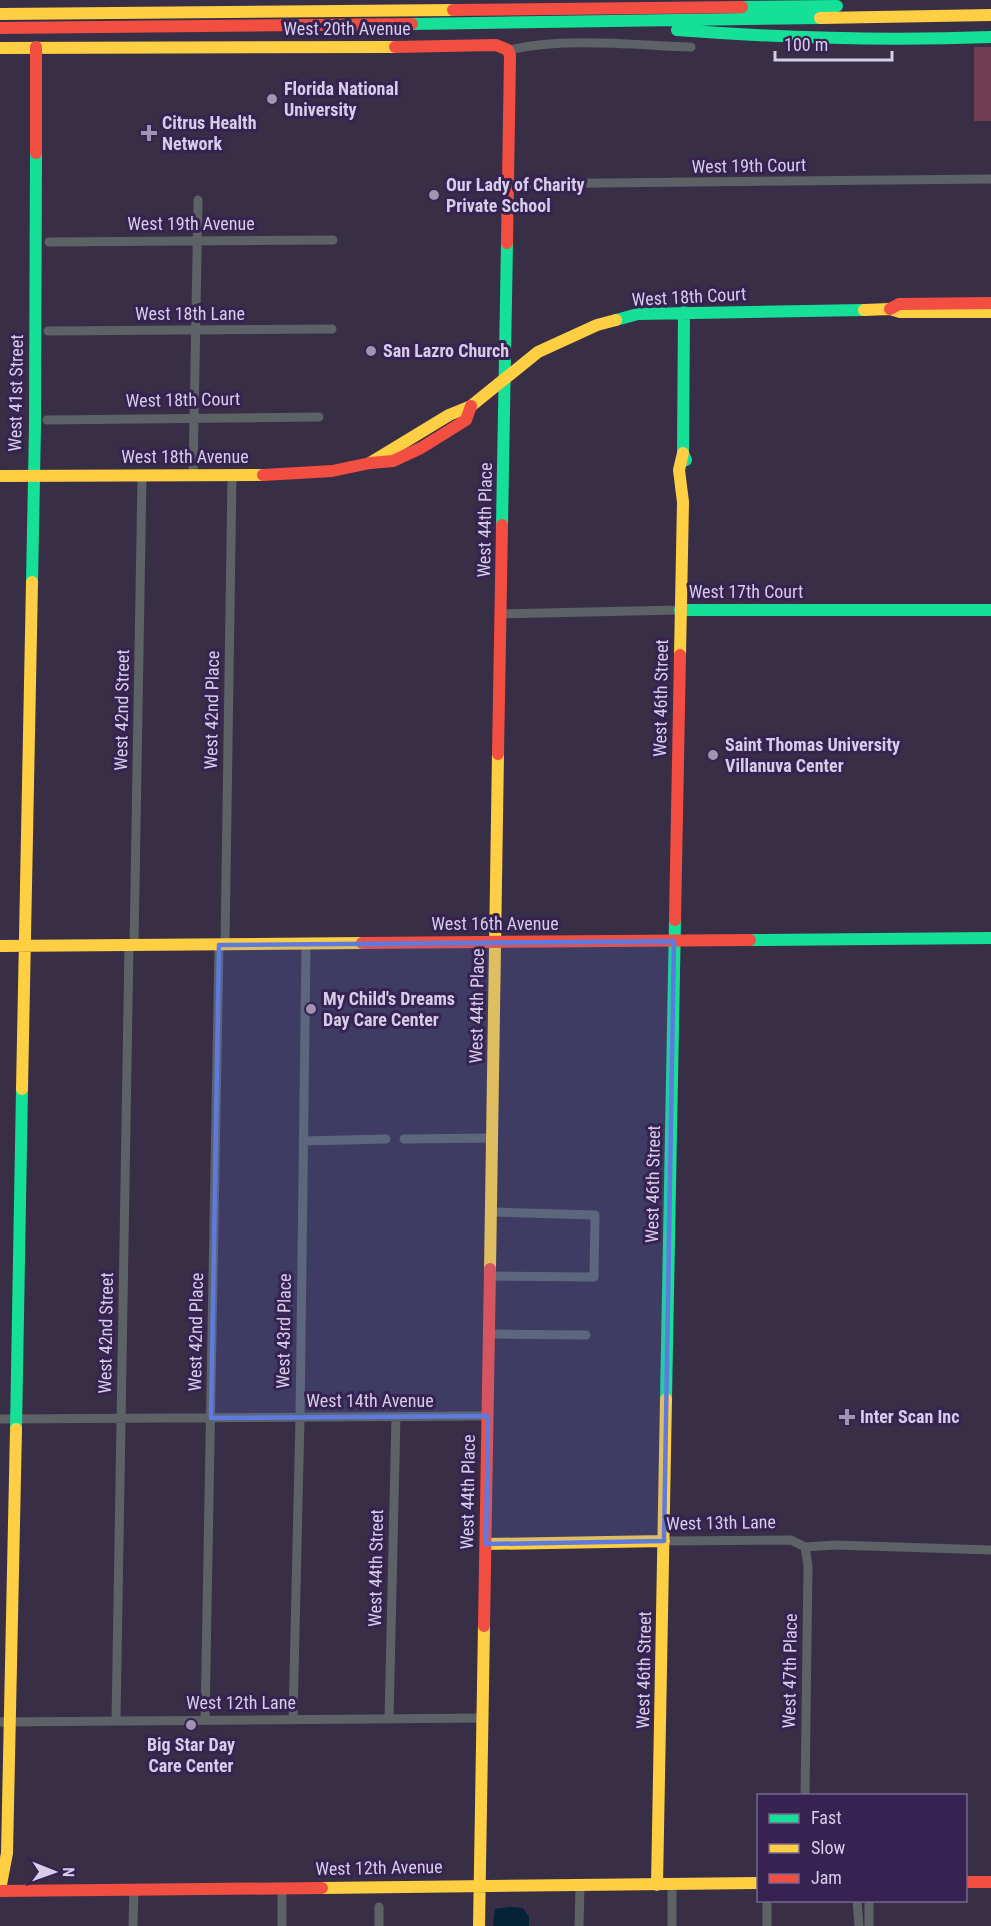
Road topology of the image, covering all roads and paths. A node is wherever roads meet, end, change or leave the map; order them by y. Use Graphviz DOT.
graph roads {
  1 [pos="991,5"];
  2 [pos="587,9"];
  3 [pos="0,14"];
  4 [pos="991,15"];
  5 [pos="635,21"];
  6 [pos="657,21"];
  7 [pos="0,28"];
  8 [pos="991,37"];
  9 [pos="36,47"];
  10 [pos="687,47"];
  11 [pos="0,48"];
  12 [pos="508,51"];
  13 [pos="991,179"];
  14 [pos="508,184"];
  15 [pos="198,200"];
  16 [pos="197,240"];
  17 [pos="333,240"];
  18 [pos="49,242"];
  19 [pos="991,303"];
  20 [pos="890,309"];
  21 [pos="684,312"];
  22 [pos="991,312"];
  23 [pos="332,329"];
  24 [pos="196,330"];
  25 [pos="48,331"];
  26 [pos="506,378"];
  27 [pos="319,417"];
  28 [pos="193,418"];
  29 [pos="47,420"];
  30 [pos="192,475"];
  31 [pos="232,475"];
  32 [pos="0,476"];
  33 [pos="33,476"];
  34 [pos="142,476"];
  35 [pos="680,610"];
  36 [pos="991,610"];
  37 [pos="502,614"];
  38 [pos="991,938"];
  39 [pos="675,941"];
  40 [pos="496,942"];
  41 [pos="306,944"];
  42 [pos="131,945"];
  43 [pos="222,945"];
  44 [pos="0,946"];
  45 [pos="24,946"];
  46 [pos="493,1138"];
  47 [pos="386,1139"];
  48 [pos="404,1139"];
  49 [pos="303,1141"];
  50 [pos="491,1212"];
  51 [pos="490,1276"];
  52 [pos="489,1334"];
  53 [pos="586,1335"];
  54 [pos="488,1416"];
  55 [pos="396,1417"];
  56 [pos="121,1418"];
  57 [pos="211,1418"];
  58 [pos="300,1418"];
  59 [pos="0,1419"];
  60 [pos="16,1419"];
  61 [pos="664,1541"];
  62 [pos="486,1544"];
  63 [pos="804,1547"];
  64 [pos="991,1550"];
  65 [pos="483,1718"];
  66 [pos="293,1719"];
  67 [pos="389,1719"];
  68 [pos="116,1720"];
  69 [pos="205,1720"];
  70 [pos="5,1722"];
  71 [pos="805,1794"];
  72 [pos="967,1882"];
  73 [pos="991,1882"];
  74 [pos="757,1883"];
  75 [pos="480,1885"];
  76 [pos="657,1885"];
  77 [pos="672,1885"];
  78 [pos="580,1886"];
  79 [pos="282,1888"];
  80 [pos="134,1889"];
  81 [pos="0,1890"];
  82 [pos="767,1902"];
  83 [pos="857,1902"];
  84 [pos="869,1902"];
  85 [pos="379,1907"];
  86 [pos="133,1926"];
  87 [pos="282,1926"];
  88 [pos="379,1926"];
  89 [pos="479,1926"];
  90 [pos="579,1926"];
  91 [pos="672,1926"];
  92 [pos="767,1926"];
  93 [pos="858,1926"];
  94 [pos="869,1926"];
  1 -- 2 [label="main road"];
  2 -- 3 [label="main road"];
  2 -- 5 [label="main road"];
  4 -- 6 [label="main road"];
  5 -- 6 [label="main road"];
  5 -- 7 [label="main road"];
  6 -- 8 [label="main road"];
  9 -- 11 [label="main road, West 20th Avenue"];
  9 -- 12 [label="main road, West 20th Avenue"];
  9 -- 33 [label="main road, West 41st Street"];
  10 -- 12 [label="street, West 20th Avenue"];
  12 -- 14 [label="main road, West 44th Place"];
  13 -- 14 [label="street, West 19th Court"];
  14 -- 26 [label="main road, West 44th Place"];
  15 -- 16 [label="street"];
  16 -- 17 [label="street, West 19th Avenue"];
  16 -- 18 [label="street, West 19th Avenue"];
  16 -- 24 [label="street"];
  19 -- 20 [label="main road, West 18th Court"];
  20 -- 21 [label="main road, West 18th Court"];
  20 -- 22 [label="main road, West 18th Court"];
  21 -- 26 [label="main road, West 18th Court"];
  21 -- 35 [label="main road, West 46th Street"];
  23 -- 24 [label="street, West 18th Lane"];
  24 -- 25 [label="street, West 18th Lane"];
  24 -- 28 [label="street"];
  26 -- 31 [label="main road, West 18th Avenue"];
  26 -- 37 [label="main road, West 44th Place"];
  27 -- 28 [label="street, West 18th Court"];
  28 -- 29 [label="street, West 18th Court"];
  28 -- 30 [label="street"];
  30 -- 31 [label="main road, West 18th Avenue"];
  30 -- 34 [label="main road, West 18th Avenue"];
  31 -- 43 [label="street, West 42nd Place"];
  32 -- 33 [label="main road, West 18th Avenue"];
  33 -- 34 [label="main road, West 18th Avenue"];
  33 -- 45 [label="main road, West 41st Street"];
  34 -- 42 [label="street, West 42nd Street"];
  35 -- 36 [label="main road, West 17th Court"];
  35 -- 37 [label="street, West 17th Court"];
  35 -- 39 [label="main road, West 46th Street"];
  37 -- 40 [label="main road, West 44th Place"];
  38 -- 39 [label="main road, West 16th Avenue"];
  39 -- 40 [label="main road, West 16th Avenue"];
  39 -- 61 [label="main road, West 46th Street"];
  40 -- 41 [label="main road, West 16th Avenue"];
  40 -- 46 [label="main road, West 44th Place"];
  41 -- 43 [label="main road, West 16th Avenue"];
  41 -- 49 [label="street, West 43rd Place"];
  42 -- 43 [label="main road, West 16th Avenue"];
  42 -- 45 [label="main road, West 16th Avenue"];
  42 -- 56 [label="street, West 42nd Street"];
  43 -- 57 [label="street, West 42nd Place"];
  44 -- 45 [label="main road, West 16th Avenue"];
  45 -- 60 [label="main road, West 41st Street"];
  46 -- 48 [label="street"];
  46 -- 50 [label="main road, West 44th Place"];
  47 -- 49 [label="street"];
  49 -- 58 [label="street, West 43rd Place"];
  50 -- 51 [label="main road, West 44th Place"];
  50 -- 51 [label="street"];
  51 -- 52 [label="main road, West 44th Place"];
  52 -- 53 [label="street"];
  52 -- 54 [label="main road, West 44th Place"];
  54 -- 55 [label="street, West 14th Avenue"];
  54 -- 62 [label="main road, West 44th Place"];
  55 -- 58 [label="street, West 14th Avenue"];
  55 -- 67 [label="street, West 44th Street"];
  56 -- 57 [label="street, West 14th Avenue"];
  56 -- 60 [label="street, West 14th Avenue"];
  56 -- 68 [label="street, West 42nd Street"];
  57 -- 58 [label="street, West 14th Avenue"];
  57 -- 69 [label="street, West 42nd Place"];
  58 -- 66 [label="street, West 43rd Place"];
  59 -- 60 [label="street, West 14th Avenue"];
  60 -- 70 [label="main road, West 41st Street"];
  61 -- 62 [label="main road, West 13th Lane"];
  61 -- 63 [label="street, West 13th Lane"];
  61 -- 76 [label="main road, West 46th Street"];
  62 -- 65 [label="main road, West 44th Place"];
  63 -- 64 [label="street, West 13th Lane"];
  63 -- 71 [label="street, West 47th Place"];
  65 -- 67 [label="street, West 12th Lane"];
  65 -- 75 [label="main road, West 44th Place"];
  66 -- 67 [label="street, West 12th Lane"];
  66 -- 69 [label="street, West 12th Lane"];
  68 -- 69 [label="street, West 12th Lane"];
  68 -- 70 [label="street, West 12th Lane"];
  70 -- 81 [label="main road, West 41st Street"];
  72 -- 73 [label="main road"];
  74 -- 77 [label="main road, West 12th Avenue"];
  75 -- 78 [label="main road, West 12th Avenue"];
  75 -- 79 [label="main road, West 12th Avenue"];
  75 -- 89 [label="main road, West 44th Place"];
  76 -- 77 [label="main road, West 12th Avenue"];
  76 -- 78 [label="main road, West 12th Avenue"];
  77 -- 91 [label="street"];
  78 -- 90 [label="street"];
  79 -- 80 [label="main road, West 12th Avenue"];
  79 -- 87 [label="street"];
  80 -- 81 [label="main road, West 12th Avenue"];
  80 -- 86 [label="street"];
  82 -- 92 [label="street"];
  83 -- 93 [label="street"];
  84 -- 94 [label="street"];
  85 -- 88 [label="street"];
}
